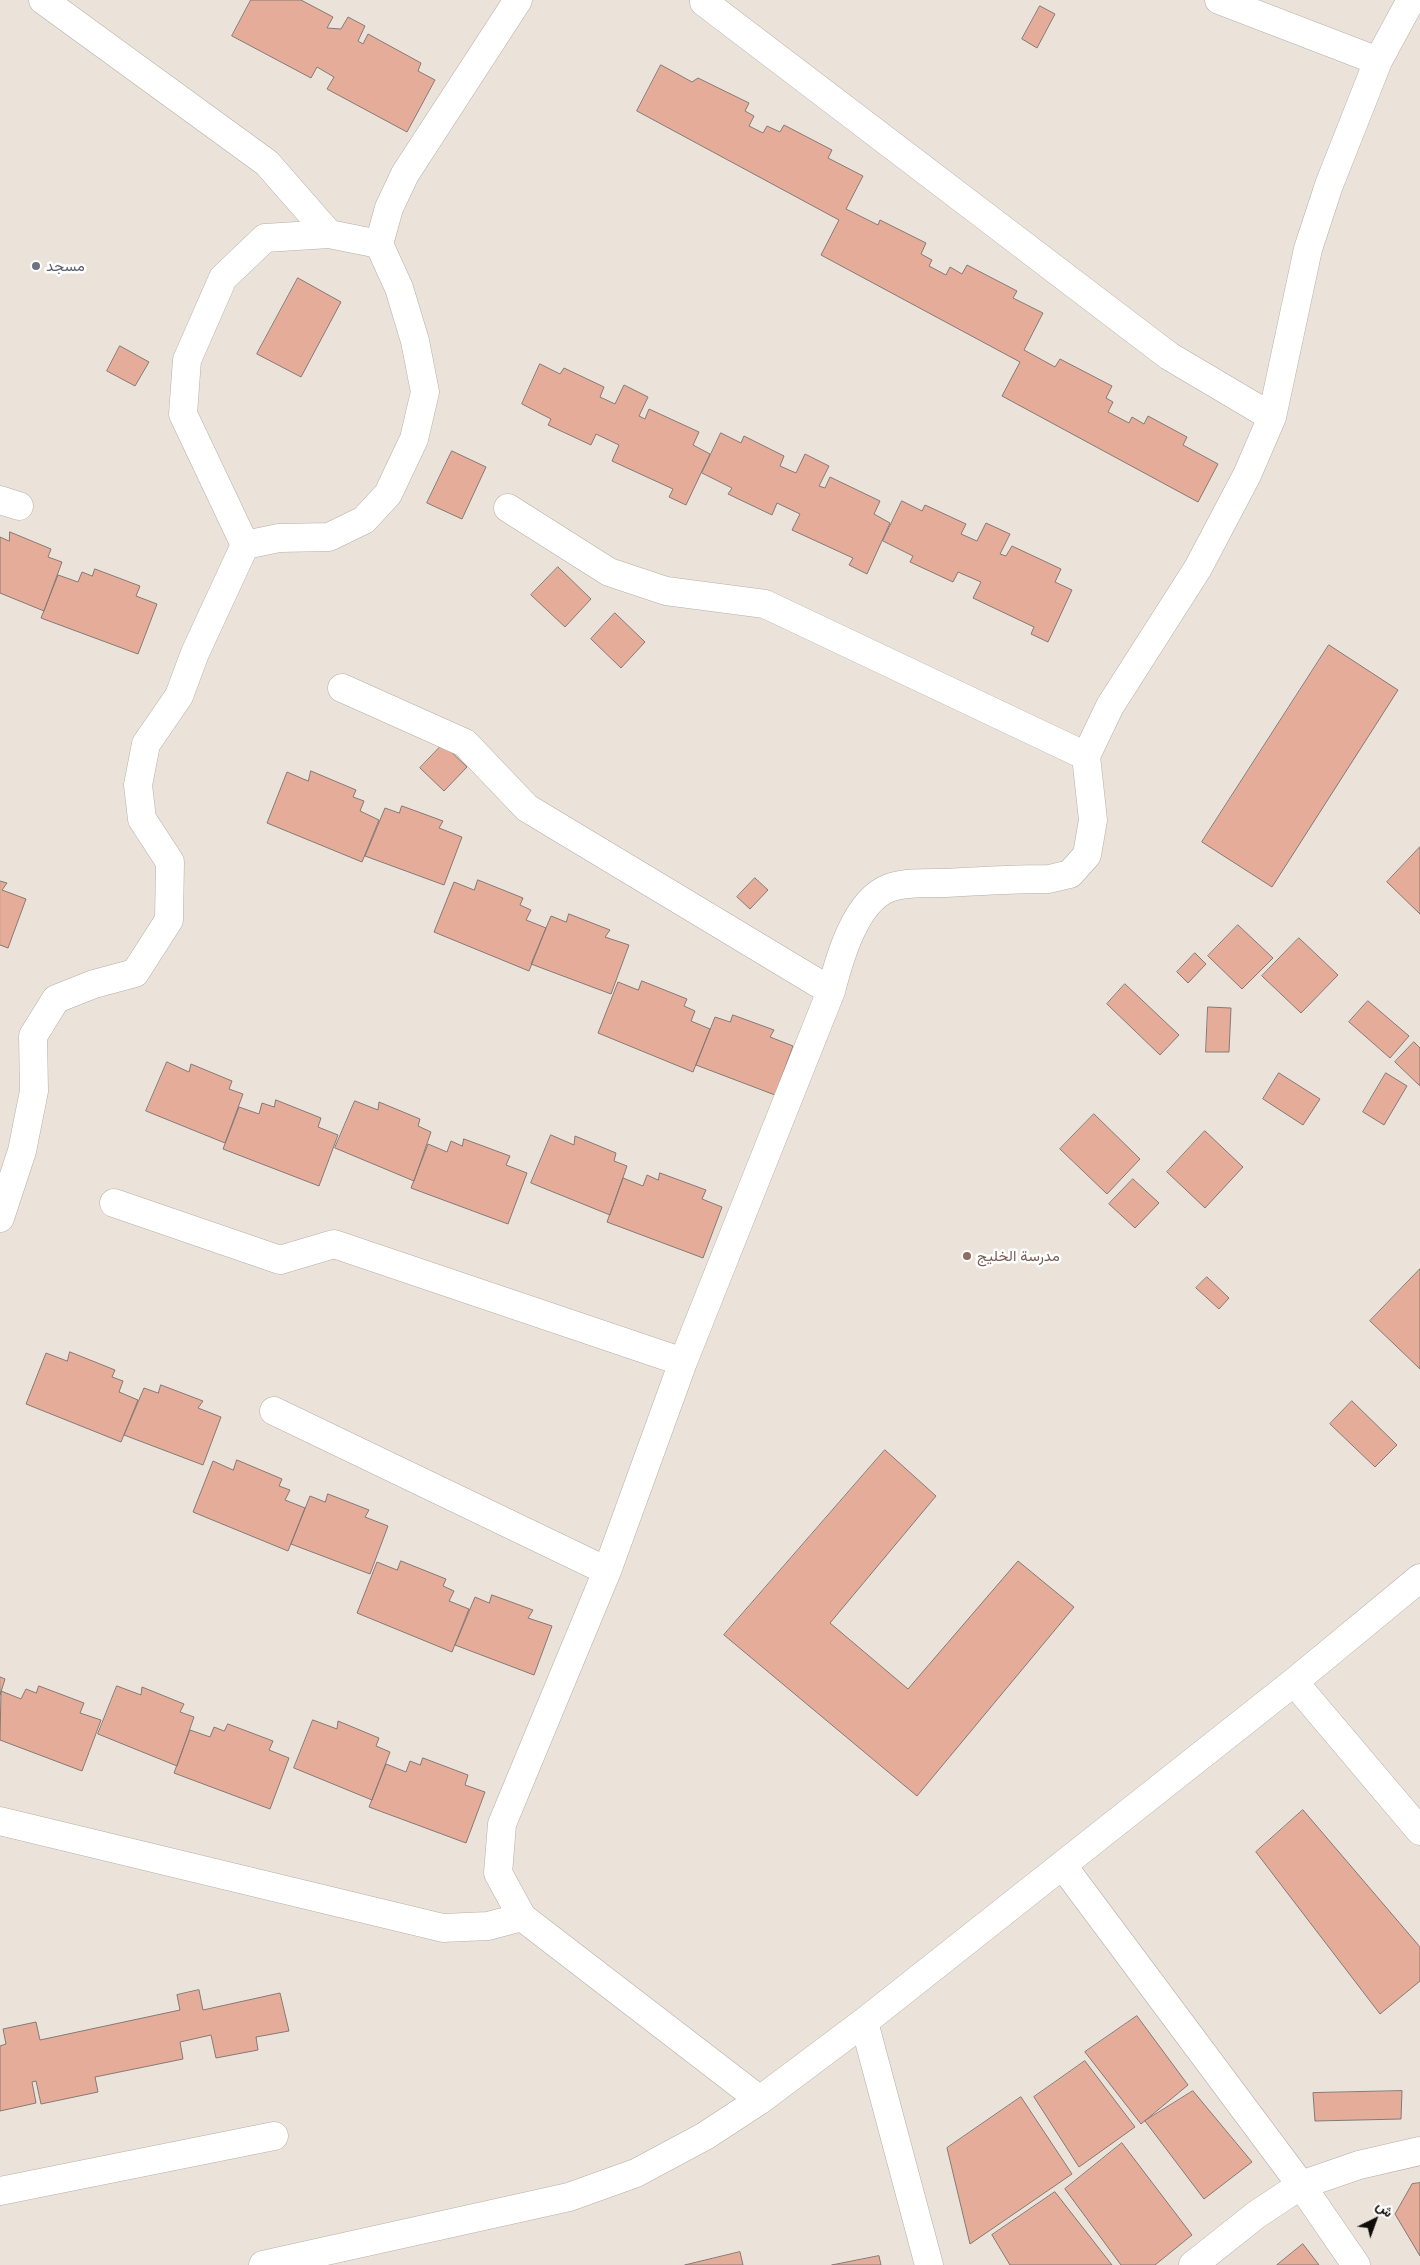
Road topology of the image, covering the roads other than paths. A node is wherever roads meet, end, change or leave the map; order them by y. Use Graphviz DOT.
graph roads {
  1 [pos="44,0"];
  2 [pos="518,0"];
  3 [pos="1219,0"];
  4 [pos="1411,0"];
  5 [pos="704,2"];
  6 [pos="1378,61"];
  7 [pos="328,234"];
  8 [pos="379,244"];
  9 [pos="1272,417"];
  10 [pos="508,508"];
  11 [pos="245,545"];
  12 [pos="342,688"];
  13 [pos="1086,756"];
  14 [pos="832,992"];
  15 [pos="114,1203"];
  16 [pos="0,1218"];
  17 [pos="683,1362"];
  18 [pos="274,1411"];
  19 [pos="607,1570"];
  20 [pos="1420,1578"];
  21 [pos="1294,1682"];
  22 [pos="0,1821"];
  23 [pos="1420,1831"];
  24 [pos="1063,1866"];
  25 [pos="522,1918"];
  26 [pos="864,2022"];
  27 [pos="760,2100"];
  28 [pos="274,2136"];
  29 [pos="1420,2151"];
  30 [pos="1301,2185"];
  31 [pos="0,2191"];
  32 [pos="263,2265"];
  33 [pos="929,2265"];
  34 [pos="1193,2265"];
  35 [pos="1356,2265"];
  1 -- 7 [label="street"];
  2 -- 8 [label="street"];
  3 -- 6 [label="street"];
  4 -- 6 [label="street"];
  5 -- 9 [label="street"];
  6 -- 9 [label="street"];
  7 -- 8 [label="street"];
  7 -- 11 [label="street"];
  8 -- 11 [label="street"];
  9 -- 13 [label="street"];
  10 -- 13 [label="street"];
  11 -- 16 [label="street"];
  12 -- 14 [label="street"];
  13 -- 14 [label="street"];
  14 -- 17 [label="street"];
  15 -- 17 [label="street"];
  17 -- 19 [label="street"];
  18 -- 19 [label="street"];
  19 -- 25 [label="street"];
  20 -- 21 [label="street"];
  21 -- 23 [label="street"];
  21 -- 24 [label="street"];
  22 -- 25 [label="street"];
  24 -- 26 [label="street"];
  24 -- 30 [label="street"];
  25 -- 27 [label="street"];
  26 -- 27 [label="street"];
  26 -- 33 [label="street"];
  27 -- 32 [label="street"];
  28 -- 31 [label="street"];
  29 -- 30 [label="street"];
  30 -- 34 [label="street"];
  30 -- 35 [label="street"];
}
